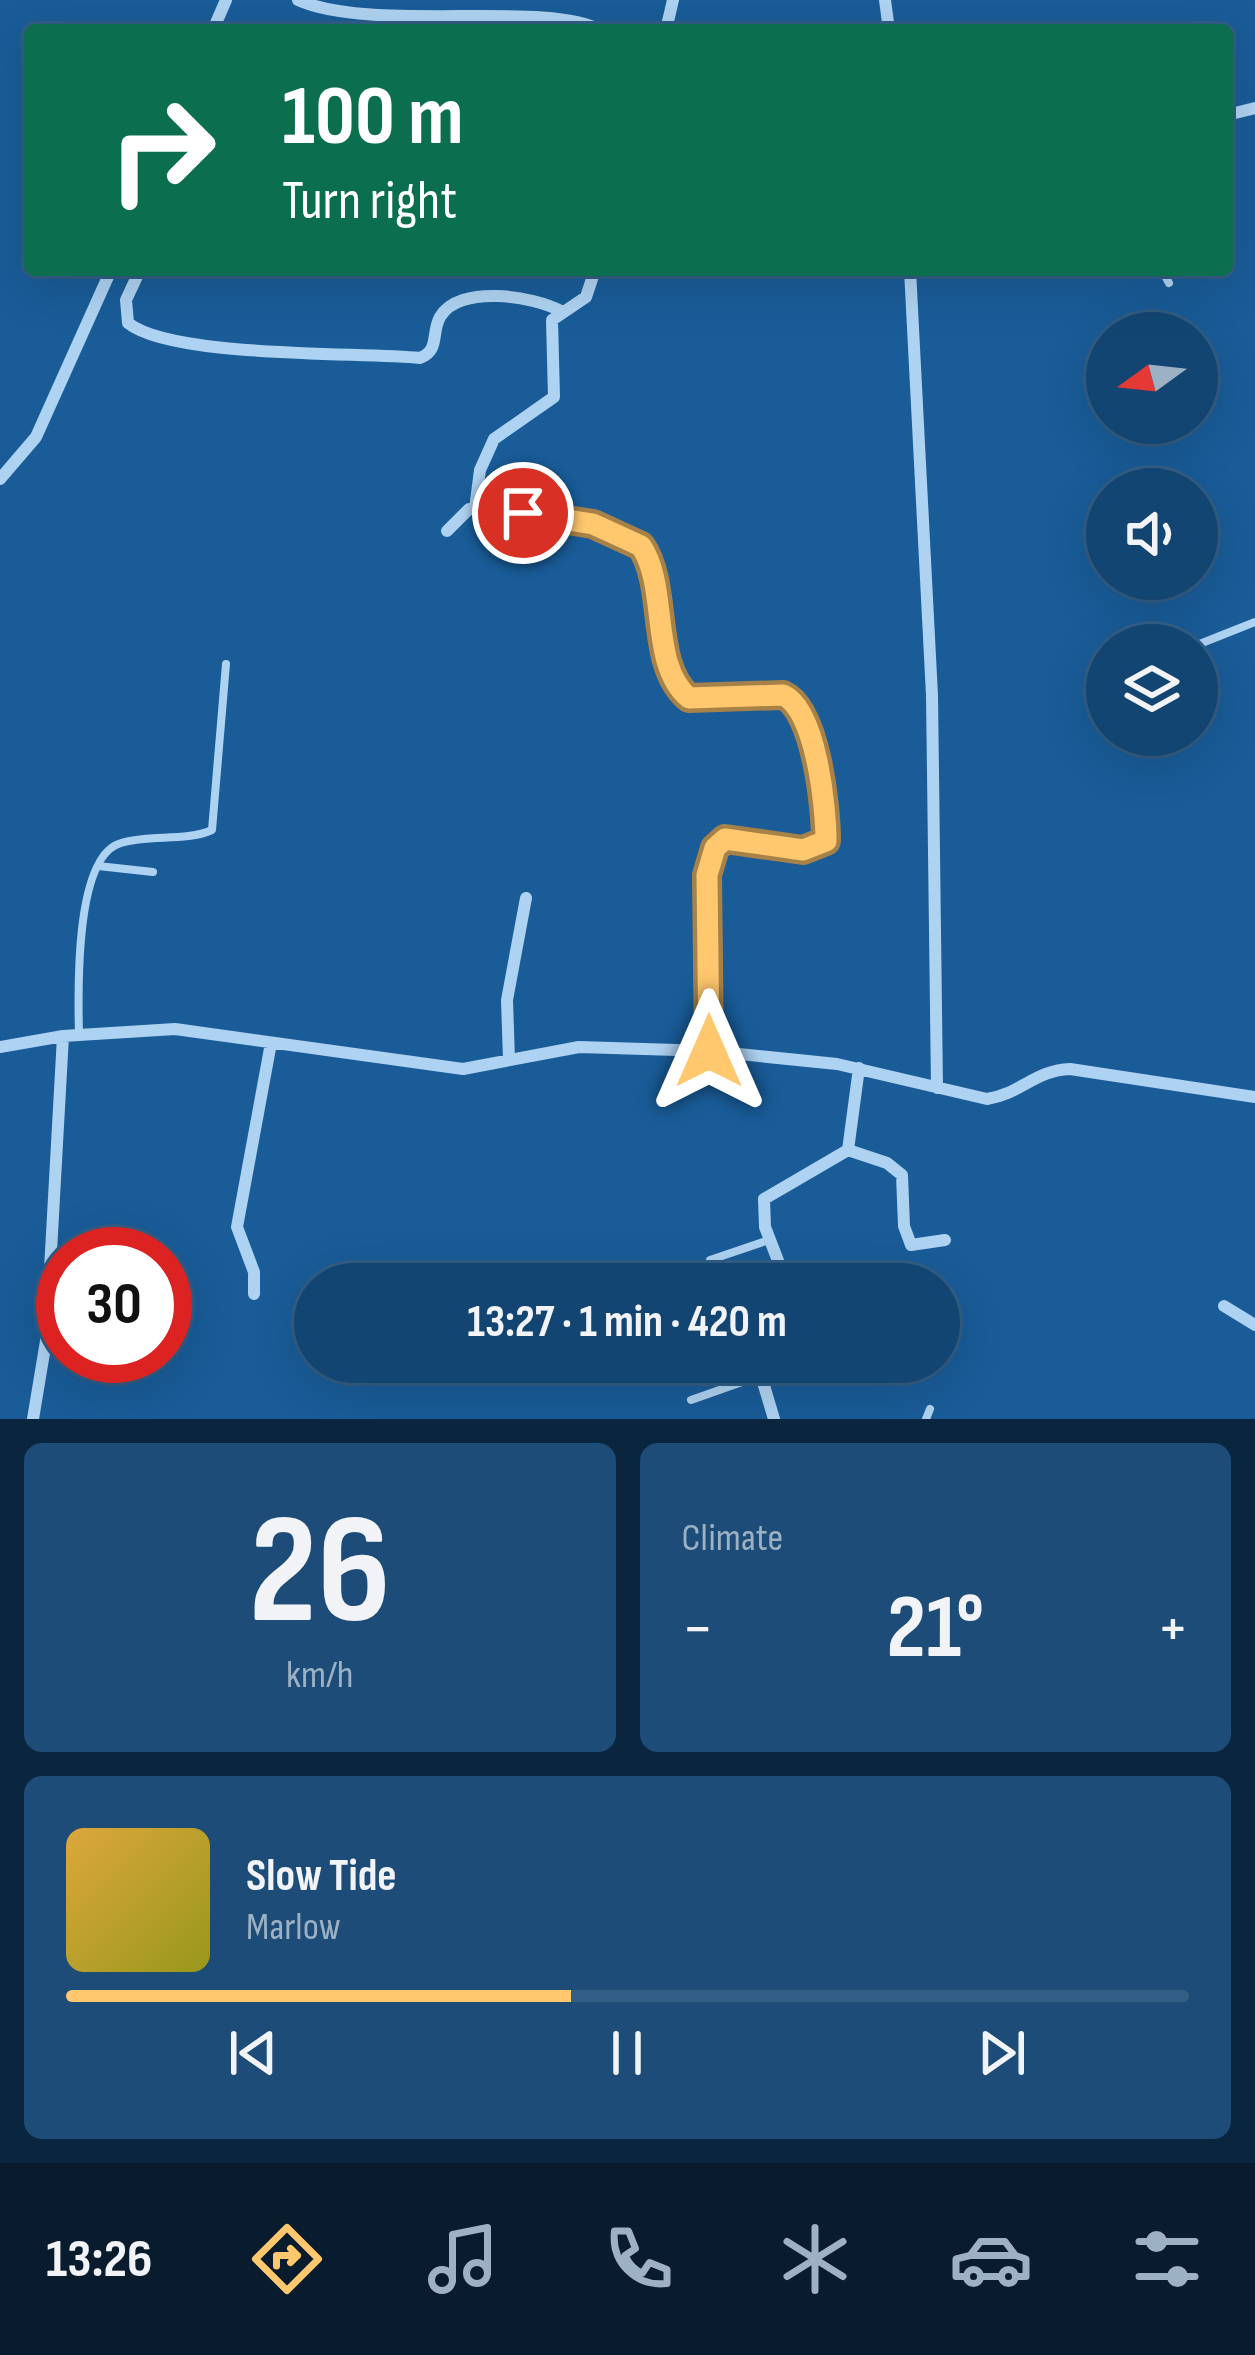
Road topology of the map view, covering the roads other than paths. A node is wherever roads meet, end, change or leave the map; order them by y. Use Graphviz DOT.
graph roads {
  1 [pos="298,0"];
  2 [pos="593,24"];
  3 [pos="108,276"];
  4 [pos="137,276"];
  5 [pos="593,276"];
  6 [pos="910,276"];
  7 [pos="1165,276"];
  8 [pos="1168,283"];
  9 [pos="561,311"];
  10 [pos="0,479"];
  11 [pos="476,509"];
  12 [pos="447,531"];
  13 [pos="1255,622"];
  14 [pos="1218,636"];
  15 [pos="226,664"];
  16 [pos="98,866"];
  17 [pos="153,872"];
  18 [pos="526,898"];
  19 [pos="80,1035"];
  20 [pos="63,1036"];
  21 [pos="271,1043"];
  22 [pos="0,1047"];
  23 [pos="709,1051"];
  24 [pos="508,1060"];
  25 [pos="859,1068"];
  26 [pos="937,1088"];
  27 [pos="1255,1097"];
  28 [pos="848,1150"];
  29 [pos="769,1240"];
  30 [pos="944,1240"];
  31 [pos="711,1263"];
  32 [pos="778,1263"];
  33 [pos="254,1294"];
  34 [pos="1224,1306"];
  35 [pos="1255,1325"];
  36 [pos="729,1383"];
  37 [pos="764,1383"];
  38 [pos="691,1400"];
  39 [pos="930,1408"];
  40 [pos="33,1419"];
  41 [pos="774,1419"];
  42 [pos="926,1419"];
  1 -- 2 [label="street"];
  3 -- 10 [label="street"];
  4 -- 9 [label="street"];
  5 -- 9 [label="street"];
  6 -- 26 [label="street"];
  7 -- 8 [label="lane"];
  9 -- 11 [label="street"];
  11 -- 12 [label="street"];
  11 -- 23 [label="street"];
  13 -- 14 [label="lane"];
  15 -- 16 [label="lane"];
  16 -- 17 [label="lane"];
  16 -- 19 [label="lane"];
  18 -- 24 [label="street"];
  19 -- 20 [label="street"];
  19 -- 21 [label="street"];
  20 -- 22 [label="street"];
  20 -- 40 [label="street"];
  21 -- 24 [label="street"];
  21 -- 33 [label="street"];
  23 -- 24 [label="street"];
  23 -- 25 [label="street"];
  25 -- 26 [label="street"];
  25 -- 28 [label="street"];
  26 -- 27 [label="street"];
  28 -- 29 [label="street"];
  28 -- 30 [label="street"];
  29 -- 31 [label="lane"];
  29 -- 32 [label="street"];
  34 -- 35 [label="street"];
  36 -- 38 [label="lane"];
  37 -- 41 [label="street"];
  39 -- 42 [label="lane"];
}
